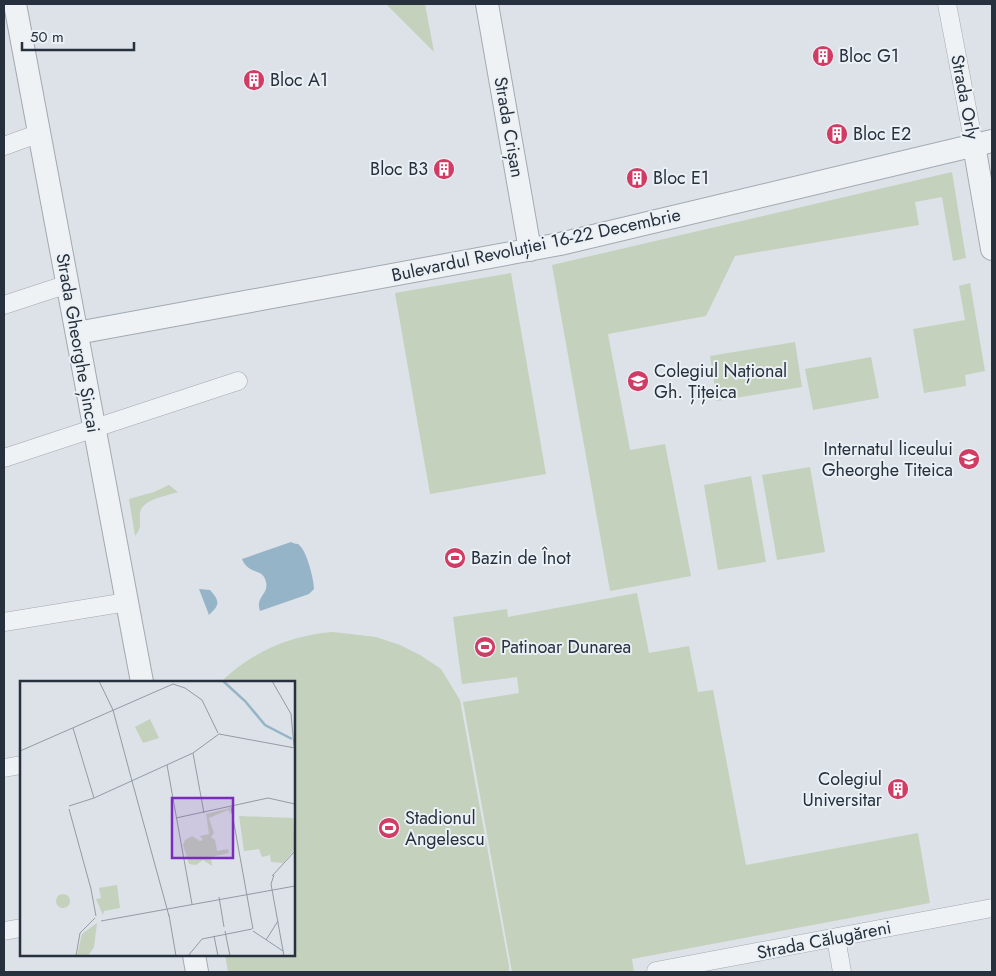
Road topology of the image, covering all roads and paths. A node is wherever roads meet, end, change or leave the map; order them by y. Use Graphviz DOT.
graph roads {
  1 [pos="15,4"];
  2 [pos="487,4"];
  3 [pos="948,4"];
  4 [pos="40,134"];
  5 [pos="983,143"];
  6 [pos="4,146"];
  7 [pos="992,249"];
  8 [pos="530,250"];
  9 [pos="68,284"];
  10 [pos="4,305"];
  11 [pos="77,332"];
  12 [pos="238,381"];
  13 [pos="94,428"];
  14 [pos="4,458"];
  15 [pos="126,602"];
  16 [pos="4,622"];
  17 [pos="142,681"];
  18 [pos="20,765"];
  19 [pos="4,768"];
  20 [pos="992,908"];
  21 [pos="20,928"];
  22 [pos="4,931"];
  23 [pos="836,938"];
  24 [pos="194,956"];
  25 [pos="656,971"];
  26 [pos="197,972"];
  27 [pos="842,972"];
  1 -- 4 [label="street, Strada Gheorghe Șincai"];
  2 -- 8 [label="street, Strada Crișan"];
  3 -- 5 [label="street, Strada Orly"];
  4 -- 6 [label="street"];
  4 -- 9 [label="street, Strada Gheorghe Șincai"];
  5 -- 7 [label="street, Strada Orly"];
  5 -- 8 [label="street, Bulevardul Revoluției 16-22 Decembrie"];
  8 -- 11 [label="street, Bulevardul Revoluției 16-22 Decembrie"];
  9 -- 10 [label="street"];
  9 -- 11 [label="street, Strada Gheorghe Șincai"];
  11 -- 13 [label="street, Strada Gheorghe Șincai"];
  12 -- 13 [label="street"];
  13 -- 14 [label="street"];
  13 -- 15 [label="street, Strada Gheorghe Șincai"];
  15 -- 16 [label="street"];
  15 -- 17 [label="street, Strada Gheorghe Șincai"];
  18 -- 19 [label="street"];
  20 -- 23 [label="street, Strada Călugăreni"];
  21 -- 22 [label="street"];
  23 -- 25 [label="street, Strada Călugăreni"];
  23 -- 27 [label="street"];
  24 -- 26 [label="street"];
}
